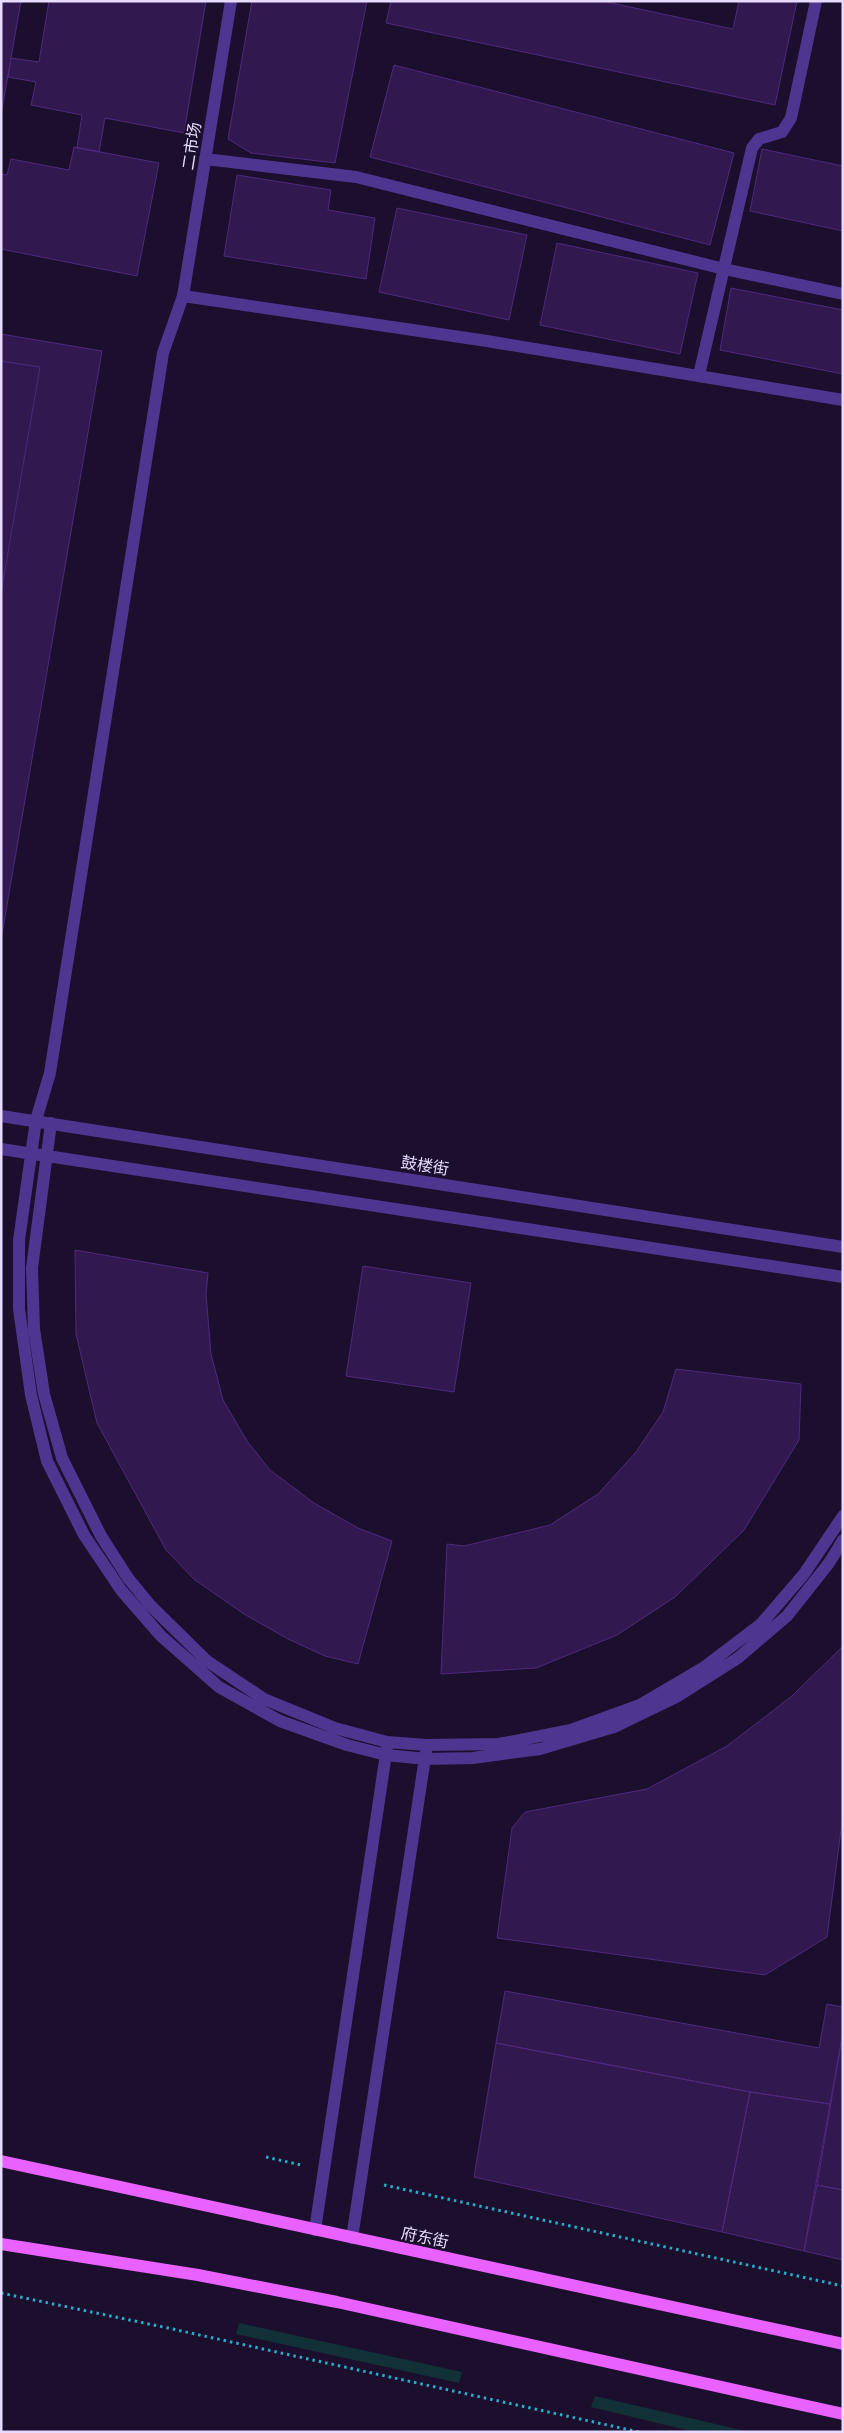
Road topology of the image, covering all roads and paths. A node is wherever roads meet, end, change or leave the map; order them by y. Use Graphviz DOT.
graph roads {
  1 [pos="231,1"];
  2 [pos="816,1"];
  3 [pos="205,159"];
  4 [pos="724,268"];
  5 [pos="843,294"];
  6 [pos="183,296"];
  7 [pos="699,375"];
  8 [pos="843,400"];
  9 [pos="1,1116"];
  10 [pos="36,1120"];
  11 [pos="51,1123"];
  12 [pos="1,1149"];
  13 [pos="31,1152"];
  14 [pos="46,1154"];
  15 [pos="843,1247"];
  16 [pos="843,1277"];
  17 [pos="843,1516"];
  18 [pos="843,1540"];
  19 [pos="387,1742"];
  20 [pos="427,1745"];
  21 [pos="386,1755"];
  22 [pos="426,1759"];
  23 [pos="266,2157"];
  24 [pos="1,2161"];
  25 [pos="324,2170"];
  26 [pos="361,2180"];
  27 [pos="315,2230"];
  28 [pos="352,2238"];
  29 [pos="1,2244"];
  30 [pos="843,2286"];
  31 [pos="1,2293"];
  32 [pos="843,2344"];
  33 [pos="843,2414"];
  34 [pos="639,2432"];
  1 -- 3 [label="street, 二市场"];
  2 -- 4 [label="street"];
  3 -- 4 [label="street"];
  3 -- 6 [label="street, 二市场"];
  4 -- 5 [label="street"];
  4 -- 7 [label="street"];
  6 -- 7 [label="street"];
  6 -- 10 [label="street, 二市场"];
  7 -- 8 [label="street"];
  9 -- 10 [label="street, 鼓楼街"];
  10 -- 11 [label="street, 鼓楼街"];
  10 -- 13 [label="street, 二市场"];
  11 -- 14 [label="street"];
  11 -- 15 [label="street, 鼓楼街"];
  12 -- 13 [label="street"];
  13 -- 14 [label="street"];
  13 -- 21 [label="street, 二市场"];
  14 -- 16 [label="street"];
  14 -- 19 [label="street"];
  17 -- 20 [label="street"];
  18 -- 22 [label="street, 二市场"];
  19 -- 20 [label="street"];
  19 -- 21 [label="street"];
  20 -- 22 [label="street"];
  21 -- 22 [label="street, 二市场"];
  21 -- 25 [label="street"];
  22 -- 26 [label="street"];
  23 -- 25 [label="path"];
  24 -- 27 [label="main road, 府东街"];
  25 -- 27 [label="street"];
  26 -- 28 [label="street"];
  26 -- 30 [label="path"];
  27 -- 28 [label="main road, 府东街"];
  28 -- 32 [label="main road, 府东街"];
  29 -- 33 [label="main road"];
  31 -- 34 [label="path"];
}
